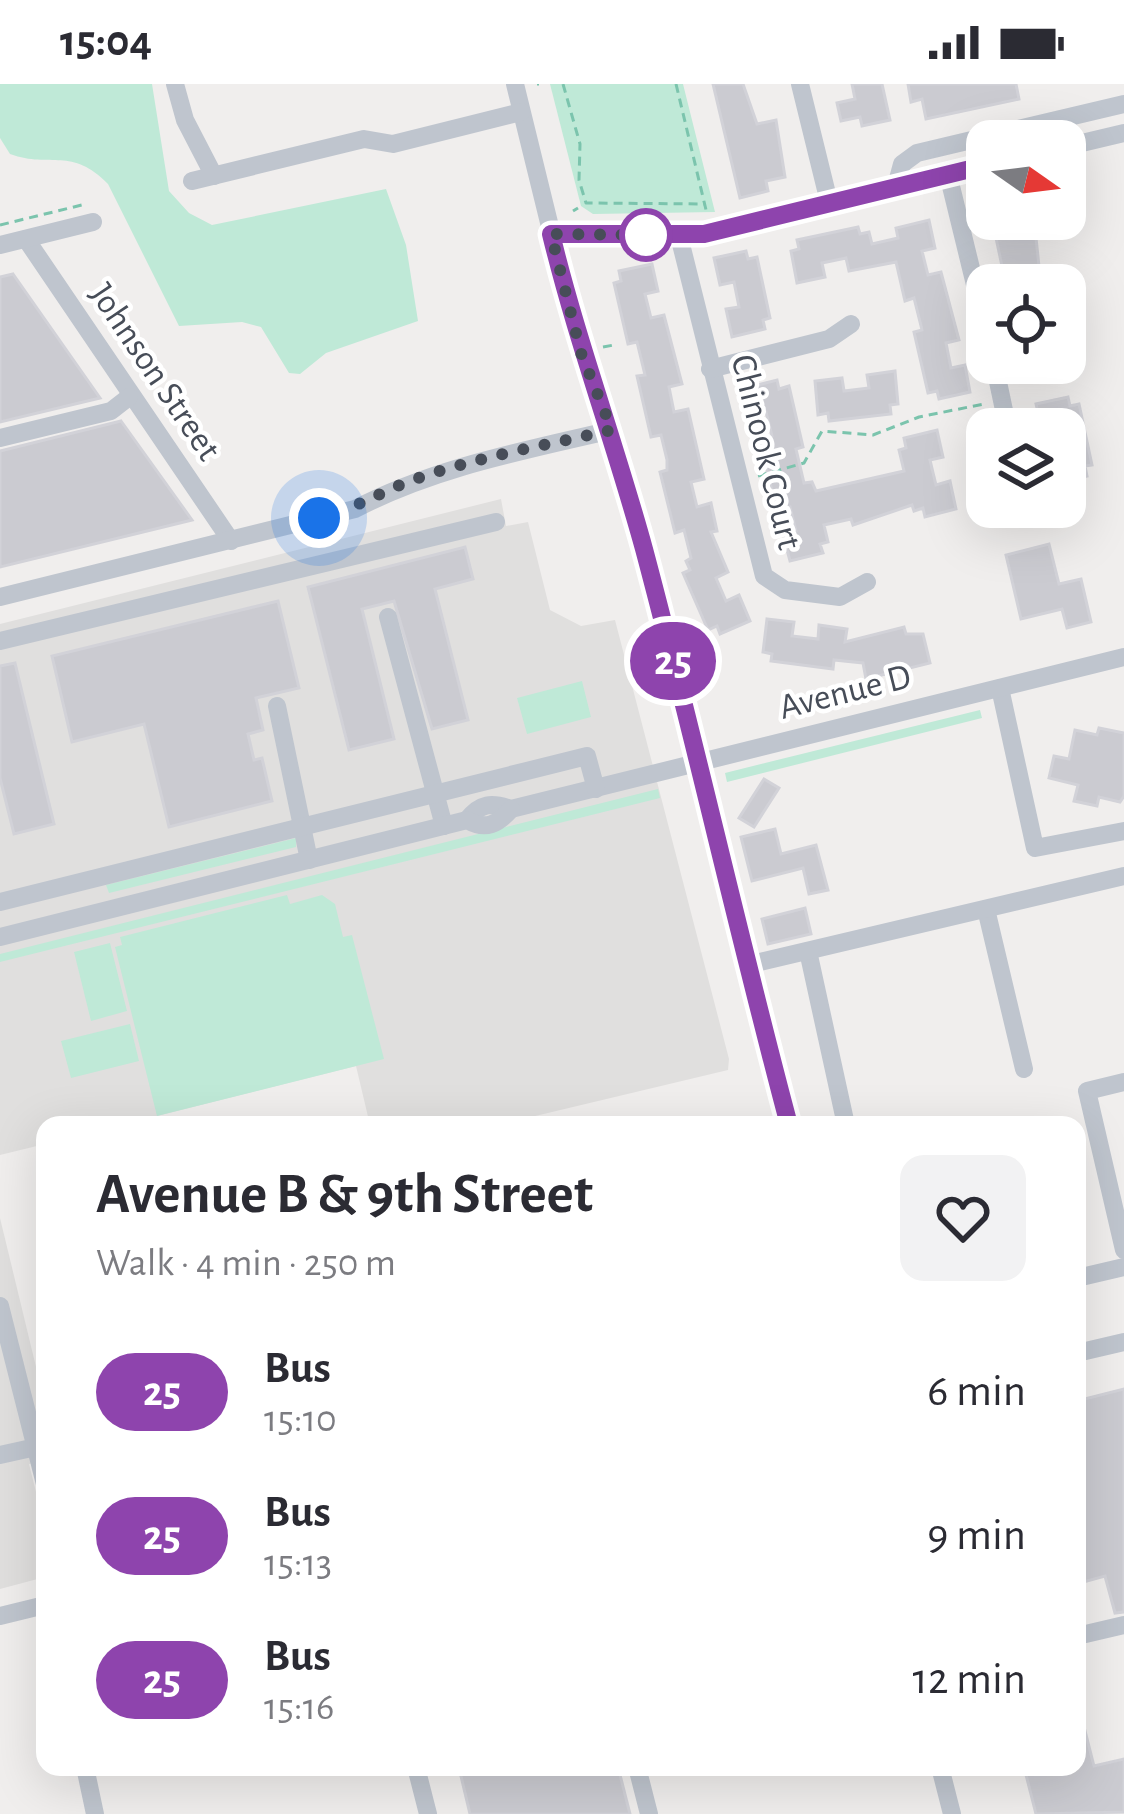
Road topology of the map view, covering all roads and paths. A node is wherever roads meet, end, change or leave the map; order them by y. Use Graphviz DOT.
graph roads {
  1 [pos="176,84"];
  2 [pos="515,84"];
  3 [pos="563,84"];
  4 [pos="676,84"];
  5 [pos="800,84"];
  6 [pos="1124,104"];
  7 [pos="520,112"];
  8 [pos="1124,133"];
  9 [pos="1086,142"];
  10 [pos="966,170"];
  11 [pos="948,174"];
  12 [pos="214,176"];
  13 [pos="192,181"];
  14 [pos="896,186"];
  15 [pos="829,202"];
  16 [pos="704,204"];
  17 [pos="90,213"];
  18 [pos="707,214"];
  19 [pos="1,234"];
  20 [pos="551,234"];
  21 [pos="679,236"];
  22 [pos="26,239"];
  23 [pos="970,264"];
  24 [pos="850,324"];
  25 [pos="614,344"];
  26 [pos="603,347"];
  27 [pos="710,369"];
  28 [pos="999,384"];
  29 [pos="129,397"];
  30 [pos="1003,399"];
  31 [pos="1004,408"];
  32 [pos="612,430"];
  33 [pos="0,438"];
  34 [pos="739,481"];
  35 [pos="496,522"];
  36 [pos="231,541"];
  37 [pos="867,582"];
  38 [pos="0,597"];
  39 [pos="388,617"];
  40 [pos="0,641"];
  41 [pos="1124,657"];
  42 [pos="1000,688"];
  43 [pos="277,706"];
  44 [pos="700,762"];
  45 [pos="596,789"];
  46 [pos="435,794"];
  47 [pos="444,826"];
  48 [pos="302,827"];
  49 [pos="1124,831"];
  50 [pos="309,860"];
  51 [pos="1124,876"];
  52 [pos="1,897"];
  53 [pos="986,909"];
  54 [pos="6,936"];
  55 [pos="808,951"];
  56 [pos="747,965"];
  57 [pos="1024,1069"];
  58 [pos="1124,1082"];
  59 [pos="786,1116"];
  60 [pos="844,1116"];
  61 [pos="1124,1250"];
  62 [pos="1124,1267"];
  63 [pos="1086,1277"];
  64 [pos="0,1306"];
  65 [pos="1124,1342"];
  66 [pos="1086,1351"];
  67 [pos="36,1447"];
  68 [pos="0,1456"];
  69 [pos="36,1607"];
  70 [pos="0,1616"];
  71 [pos="1124,1624"];
  72 [pos="1086,1634"];
  73 [pos="88,1776"];
  74 [pos="418,1776"];
  75 [pos="639,1776"];
  76 [pos="942,1776"];
  77 [pos="95,1814"];
  78 [pos="428,1814"];
  79 [pos="649,1814"];
  80 [pos="952,1814"];
  1 -- 12 [label="street"];
  2 -- 7 [label="street"];
  3 -- 16 [label="path"];
  4 -- 16 [label="path"];
  5 -- 15 [label="street"];
  6 -- 14 [label="street"];
  7 -- 12 [label="street"];
  7 -- 20 [label="street"];
  8 -- 9 [label="street"];
  10 -- 11 [label="street"];
  11 -- 14 [label="street"];
  11 -- 23 [label="street"];
  12 -- 13 [label="street"];
  14 -- 15 [label="street"];
  15 -- 21 [label="street"];
  16 -- 18 [label="path"];
  17 -- 19 [label="path"];
  17 -- 22 [label="street"];
  19 -- 22 [label="street"];
  20 -- 21 [label="street"];
  20 -- 32 [label="street"];
  21 -- 27 [label="street, Chinook Court"];
  22 -- 29 [label="street, Johnson Street"];
  24 -- 27 [label="street"];
  25 -- 26 [label="path"];
  27 -- 34 [label="street, Chinook Court"];
  28 -- 30 [label="street"];
  29 -- 33 [label="street"];
  29 -- 36 [label="street, Johnson Street"];
  30 -- 31 [label="street"];
  30 -- 34 [label="path"];
  32 -- 36 [label="street"];
  32 -- 44 [label="street"];
  34 -- 37 [label="street, Chinook Court"];
  35 -- 40 [label="street"];
  36 -- 38 [label="street"];
  39 -- 46 [label="street"];
  41 -- 42 [label="street, Avenue D"];
  42 -- 44 [label="street, Avenue D"];
  42 -- 49 [label="street"];
  43 -- 48 [label="street"];
  44 -- 45 [label="street, Avenue D"];
  44 -- 56 [label="street"];
  45 -- 46 [label="street"];
  45 -- 47 [label="street, Avenue D"];
  46 -- 47 [label="street"];
  46 -- 48 [label="street"];
  47 -- 50 [label="street, Avenue D"];
  48 -- 50 [label="street"];
  48 -- 52 [label="street"];
  50 -- 54 [label="street, Avenue D"];
  51 -- 53 [label="street"];
  52 -- 54 [label="street"];
  53 -- 55 [label="street"];
  53 -- 57 [label="street"];
  55 -- 56 [label="street"];
  55 -- 60 [label="street"];
  56 -- 59 [label="street"];
  58 -- 61 [label="street"];
  62 -- 63 [label="street"];
  64 -- 67 [label="street"];
  65 -- 66 [label="street"];
  67 -- 68 [label="street"];
  69 -- 70 [label="street"];
  71 -- 72 [label="street"];
  73 -- 77 [label="street"];
  74 -- 78 [label="street"];
  75 -- 79 [label="street"];
  76 -- 80 [label="street"];
}
